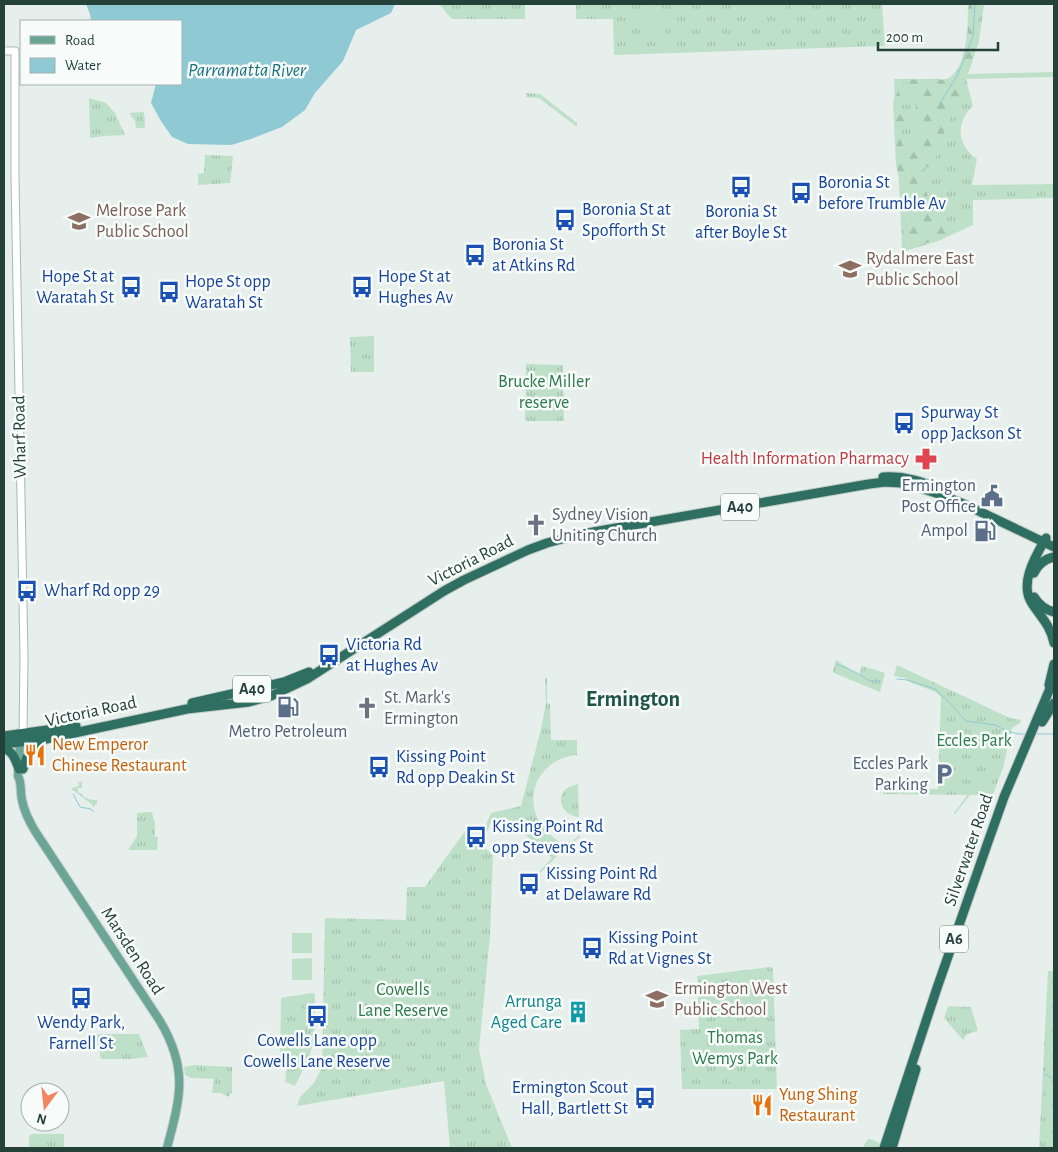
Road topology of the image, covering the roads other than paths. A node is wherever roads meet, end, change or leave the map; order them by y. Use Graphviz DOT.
graph roads {
  1 [pos="4,51"];
  2 [pos="1029,535"];
  3 [pos="1048,541"];
  4 [pos="1054,547"];
  5 [pos="1054,557"];
  6 [pos="1033,564"];
  7 [pos="1035,608"];
  8 [pos="1054,612"];
  9 [pos="1054,626"];
  10 [pos="1054,643"];
  11 [pos="1054,664"];
  12 [pos="307,673"];
  13 [pos="1053,676"];
  14 [pos="1050,696"];
  15 [pos="196,702"];
  16 [pos="249,702"];
  17 [pos="1054,703"];
  18 [pos="1042,722"];
  19 [pos="4,736"];
  20 [pos="22,739"];
  21 [pos="46,739"];
  22 [pos="4,744"];
  23 [pos="4,748"];
  24 [pos="21,769"];
  25 [pos="1016,775"];
  26 [pos="167,1148"];
  27 [pos="884,1148"];
  28 [pos="892,1148"];
  1 -- 20 [label="main road, Wharf Road"];
  2 -- 3 [label="highway, Victoria Road / A40"];
  2 -- 6 [label="highway"];
  2 -- 16 [label="highway, Victoria Road / A40"];
  3 -- 4 [label="highway, Victoria Road / A40"];
  3 -- 6 [label="highway"];
  3 -- 12 [label="highway, Victoria Road / A40"];
  5 -- 8 [label="highway"];
  6 -- 7 [label="highway"];
  7 -- 9 [label="highway"];
  7 -- 10 [label="highway"];
  11 -- 13 [label="highway"];
  12 -- 15 [label="highway, Victoria Road / A40"];
  12 -- 16 [label="highway"];
  13 -- 14 [label="highway"];
  14 -- 18 [label="highway, Silverwater Road / A6"];
  14 -- 25 [label="highway, Silverwater Road / A6"];
  15 -- 16 [label="highway"];
  15 -- 20 [label="highway, Victoria Road / A40"];
  16 -- 21 [label="highway, Victoria Road / A40"];
  17 -- 18 [label="highway"];
  18 -- 25 [label="highway, Silverwater Road / A6"];
  19 -- 20 [label="highway, Victoria Road / A40"];
  20 -- 21 [label="highway, Victoria Road / A40"];
  20 -- 22 [label="highway, Victoria Road / A40"];
  20 -- 24 [label="main road, Marsden Road"];
  21 -- 24 [label="highway"];
  23 -- 24 [label="highway"];
  24 -- 26 [label="main road, Marsden Road"];
  25 -- 27 [label="highway, Silverwater Road / A6"];
  25 -- 28 [label="highway, Silverwater Road / A6"];
}
